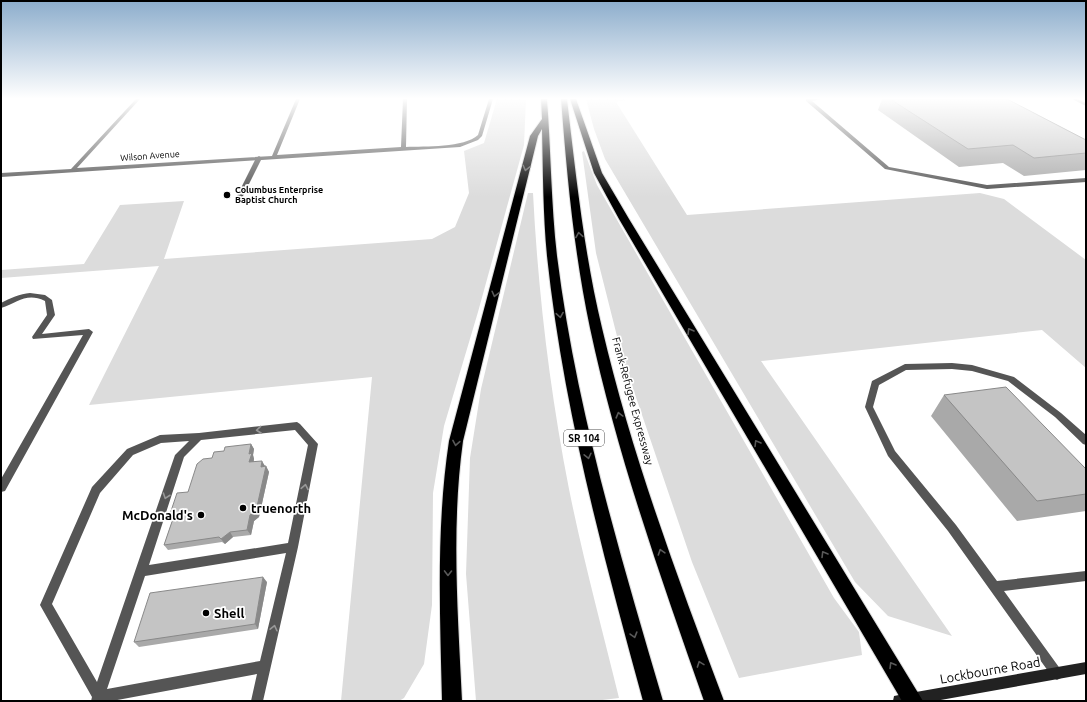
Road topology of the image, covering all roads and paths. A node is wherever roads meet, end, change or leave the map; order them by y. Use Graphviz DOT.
graph roads {
  1 [pos="108,132"];
  2 [pos="284,132"];
  3 [pos="403,132"];
  4 [pos="481,132"];
  5 [pos="537,132"];
  6 [pos="546,132"];
  7 [pos="568,132"];
  8 [pos="584,132"];
  9 [pos="845,132"];
  10 [pos="402,149"];
  11 [pos="274,157"];
  12 [pos="260,158"];
  13 [pos="73,170"];
  14 [pos="1,175"];
  15 [pos="1086,180"];
  16 [pos="239,198"];
  17 [pos="1,306"];
  18 [pos="199,437"];
  19 [pos="1086,441"];
  20 [pos="1,488"];
  21 [pos="293,547"];
  22 [pos="141,571"];
  23 [pos="1086,576"];
  24 [pos="994,587"];
  25 [pos="265,666"];
  26 [pos="1086,668"];
  27 [pos="1056,674"];
  28 [pos="98,699"];
  29 [pos="908,700"];
  30 [pos="257,701"];
  31 [pos="452,701"];
  32 [pos="653,701"];
  33 [pos="714,701"];
  1 -- 13 [label="street"];
  2 -- 11 [label="street"];
  3 -- 10 [label="street"];
  4 -- 10 [label="street, Wilson Avenue"];
  5 -- 31 [label="highway, one-way"];
  6 -- 32 [label="highway, SR 104, one-way"];
  33 -- 7 [label="highway, Frank-Refugee Expressway, one-way"];
  29 -- 8 [label="highway, one-way"];
  9 -- 15 [label="street"];
  10 -- 11 [label="street, Wilson Avenue"];
  11 -- 12 [label="street, Wilson Avenue"];
  12 -- 13 [label="street, Wilson Avenue"];
  12 -- 16 [label="street"];
  13 -- 14 [label="street, Wilson Avenue"];
  17 -- 20 [label="street"];
  21 -- 18 [label="street, one-way"];
  18 -- 22 [label="street, one-way"];
  18 -- 28 [label="street"];
  19 -- 24 [label="street"];
  21 -- 22 [label="street"];
  25 -- 21 [label="street, one-way"];
  22 -- 28 [label="street"];
  23 -- 24 [label="street"];
  24 -- 27 [label="street"];
  25 -- 28 [label="street"];
  25 -- 30 [label="street"];
  26 -- 27 [label="main road, Lockbourne Road"];
  27 -- 29 [label="main road, Lockbourne Road"];
}
